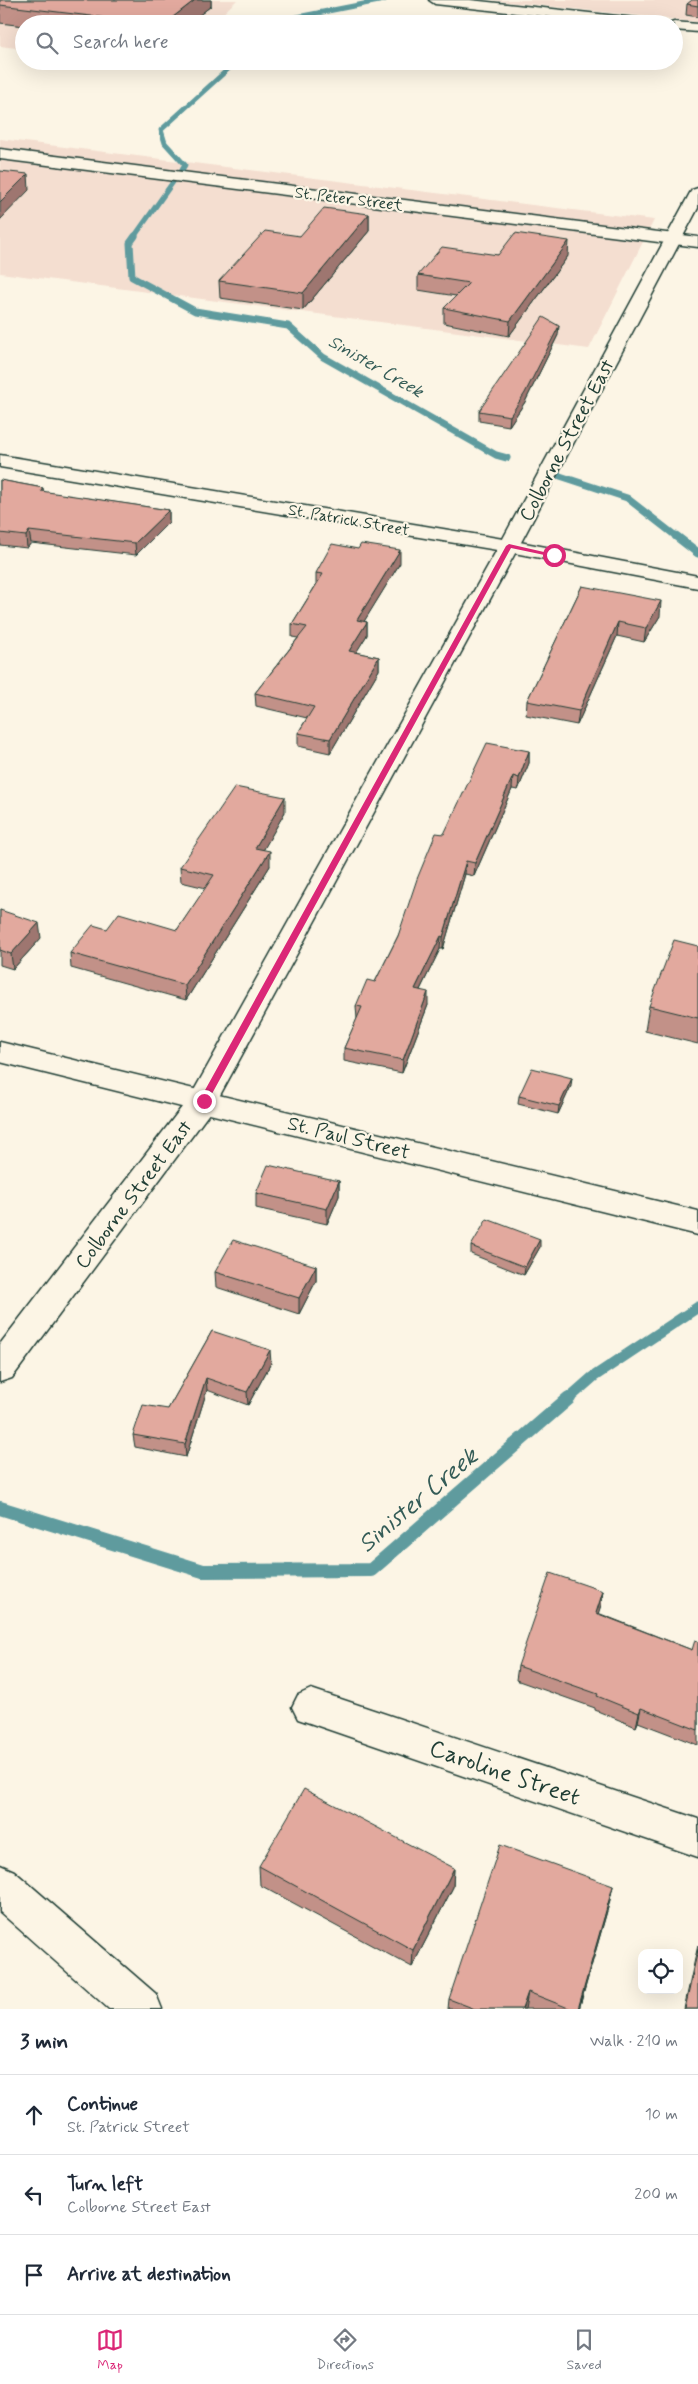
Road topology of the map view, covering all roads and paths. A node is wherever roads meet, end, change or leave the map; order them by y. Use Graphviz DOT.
graph roads {
  1 [pos="435,0"];
  2 [pos="572,15"];
  3 [pos="683,27"];
  4 [pos="698,28"];
  5 [pos="0,154"];
  6 [pos="698,193"];
  7 [pos="674,238"];
  8 [pos="698,242"];
  9 [pos="0,460"];
  10 [pos="509,546"];
  11 [pos="698,582"];
  12 [pos="0,1052"];
  13 [pos="204,1101"];
  14 [pos="698,1223"];
  15 [pos="0,1369"];
  16 [pos="311,1707"];
  17 [pos="698,1838"];
  18 [pos="0,1885"];
  19 [pos="141,2009"];
  1 -- 2 [label="street"];
  3 -- 4 [label="street"];
  5 -- 7 [label="street, St. Peter Street"];
  6 -- 7 [label="street, Colborne Street East"];
  7 -- 8 [label="street, St. Peter Street"];
  7 -- 10 [label="street, Colborne Street East"];
  9 -- 10 [label="street, St. Patrick Street"];
  10 -- 11 [label="street, St. Patrick Street"];
  10 -- 13 [label="street, Colborne Street East"];
  12 -- 13 [label="street, St. Paul Street"];
  13 -- 14 [label="street, St. Paul Street"];
  13 -- 15 [label="street, Colborne Street East"];
  16 -- 17 [label="street, Caroline Street"];
  18 -- 19 [label="street"];
}
